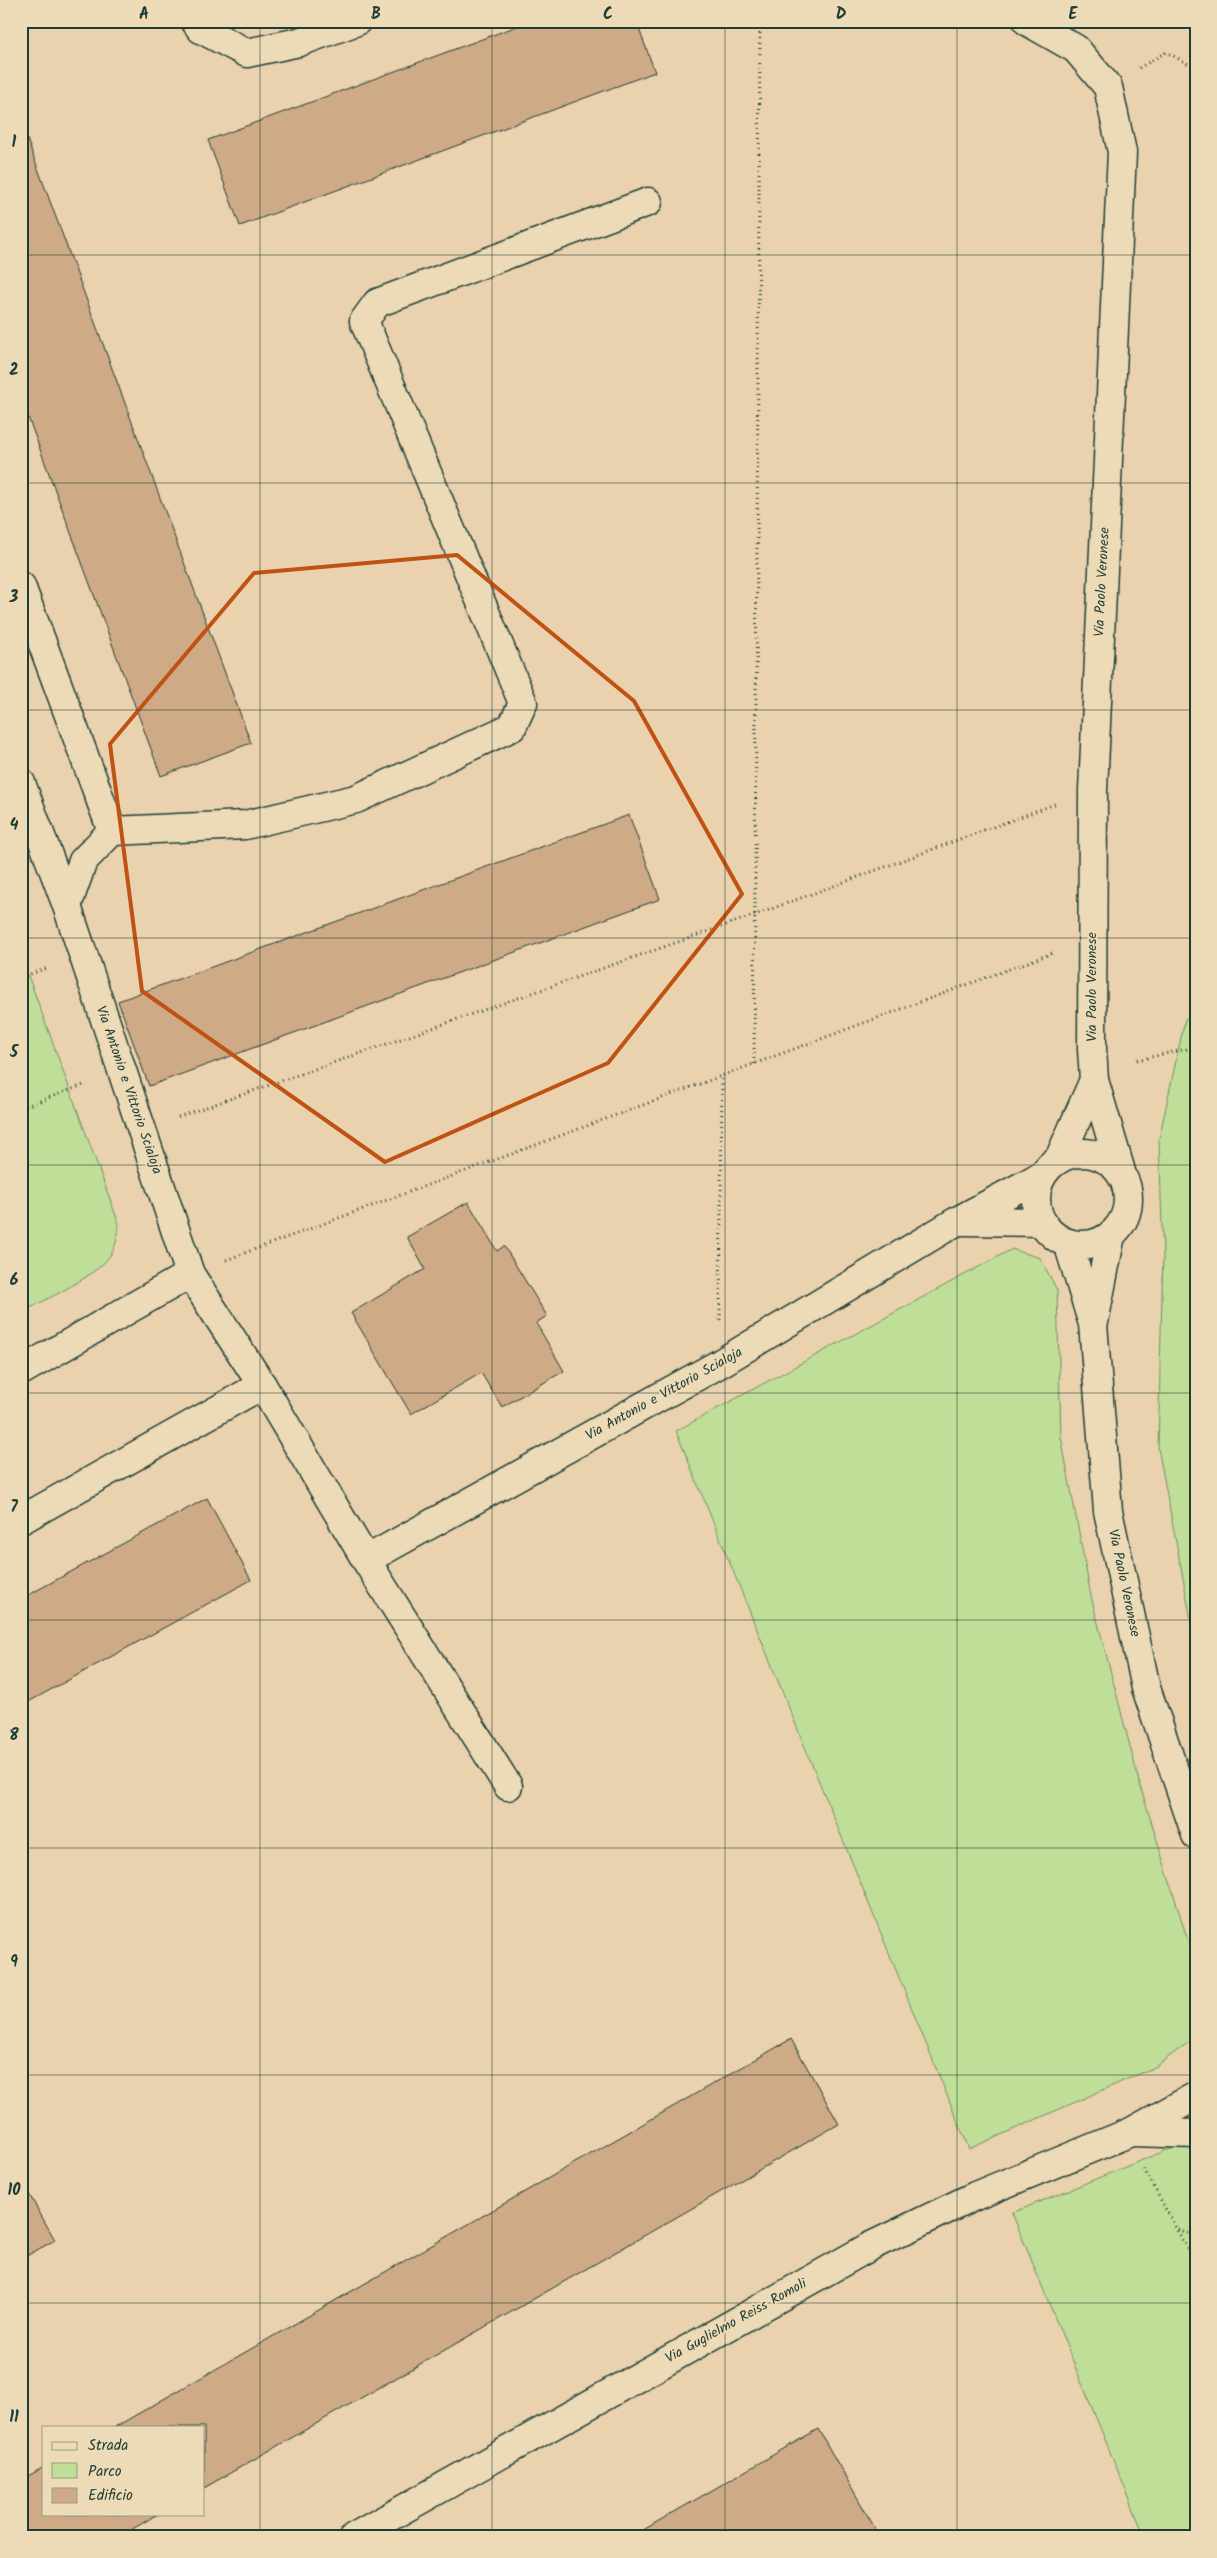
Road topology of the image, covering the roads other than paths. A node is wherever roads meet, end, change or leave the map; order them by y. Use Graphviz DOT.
graph roads {
  1 [pos="195,21"];
  2 [pos="357,21"];
  3 [pos="1027,21"];
  4 [pos="648,202"];
  5 [pos="21,586"];
  6 [pos="21,783"];
  7 [pos="112,831"];
  8 [pos="67,906"];
  9 [pos="1094,1080"];
  10 [pos="1050,1168"];
  11 [pos="1122,1175"];
  12 [pos="957,1221"];
  13 [pos="1042,1222"];
  14 [pos="1111,1235"];
  15 [pos="1068,1243"];
  16 [pos="190,1274"];
  17 [pos="1094,1324"];
  18 [pos="21,1371"];
  19 [pos="262,1385"];
  20 [pos="21,1520"];
  21 [pos="366,1560"];
  22 [pos="508,1786"];
  23 [pos="1196,1835"];
  24 [pos="1196,2096"];
  25 [pos="1131,2132"];
  26 [pos="1196,2134"];
  27 [pos="354,2537"];
  1 -- 2 [label="street"];
  3 -- 9 [label="street, Via Paolo Veronese"];
  4 -- 7 [label="street"];
  5 -- 7 [label="street"];
  6 -- 8 [label="street, Via Antonio e Vittorio Scialoja"];
  7 -- 8 [label="street"];
  8 -- 16 [label="street, Via Antonio e Vittorio Scialoja"];
  9 -- 10 [label="street, Via Paolo Veronese"];
  9 -- 11 [label="street, Via Paolo Veronese"];
  10 -- 11 [label="street"];
  10 -- 12 [label="street, Via Antonio e Vittorio Scialoja"];
  10 -- 13 [label="street"];
  11 -- 14 [label="street"];
  12 -- 13 [label="street"];
  12 -- 21 [label="street, Via Antonio e Vittorio Scialoja"];
  13 -- 15 [label="street"];
  14 -- 15 [label="street"];
  14 -- 17 [label="street, Via Paolo Veronese"];
  15 -- 17 [label="street, Via Paolo Veronese"];
  16 -- 18 [label="street"];
  16 -- 19 [label="street, Via Antonio e Vittorio Scialoja"];
  17 -- 23 [label="street, Via Paolo Veronese"];
  19 -- 20 [label="street"];
  19 -- 21 [label="street, Via Antonio e Vittorio Scialoja"];
  21 -- 22 [label="street, Via Antonio e Vittorio Scialoja"];
  24 -- 25 [label="street"];
  25 -- 26 [label="street"];
  25 -- 27 [label="street, Via Guglielmo Reiss Romoli"];
}
